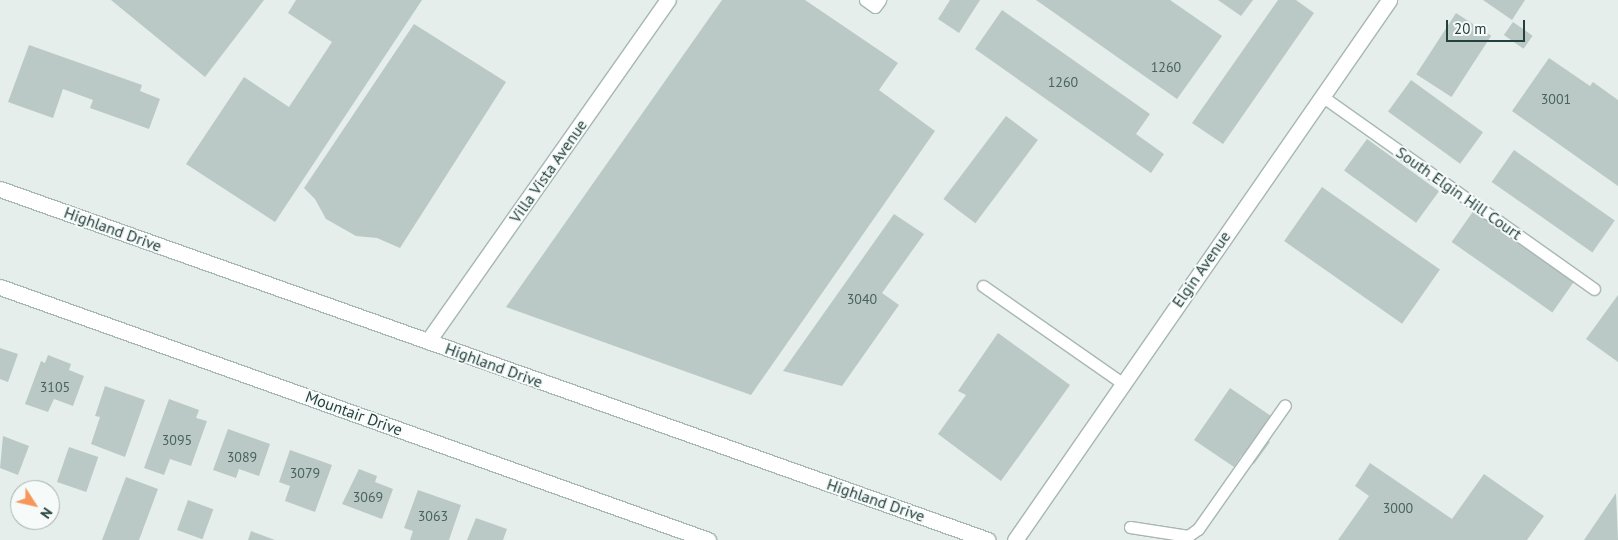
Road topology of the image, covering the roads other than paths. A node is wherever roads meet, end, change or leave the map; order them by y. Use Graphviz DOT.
graph roads {
  1 [pos="668,0"];
  2 [pos="865,0"];
  3 [pos="880,0"];
  4 [pos="1389,0"];
  5 [pos="1323,97"];
  6 [pos="0,189"];
  7 [pos="983,286"];
  8 [pos="0,287"];
  9 [pos="1594,289"];
  10 [pos="428,341"];
  11 [pos="1122,382"];
  12 [pos="1285,405"];
  13 [pos="1130,527"];
  14 [pos="708,540"];
  15 [pos="988,540"];
  16 [pos="1015,540"];
  1 -- 10 [label="street, Villa Vista Avenue"];
  2 -- 3 [label="lane"];
  4 -- 5 [label="street, Elgin Avenue"];
  5 -- 9 [label="lane, South Elgin Hill Court"];
  5 -- 11 [label="street, Elgin Avenue"];
  6 -- 10 [label="street, Highland Drive"];
  7 -- 11 [label="lane"];
  8 -- 14 [label="street, Mountair Drive"];
  10 -- 15 [label="street, Highland Drive"];
  11 -- 16 [label="street, Elgin Avenue"];
  12 -- 13 [label="lane"];
}
